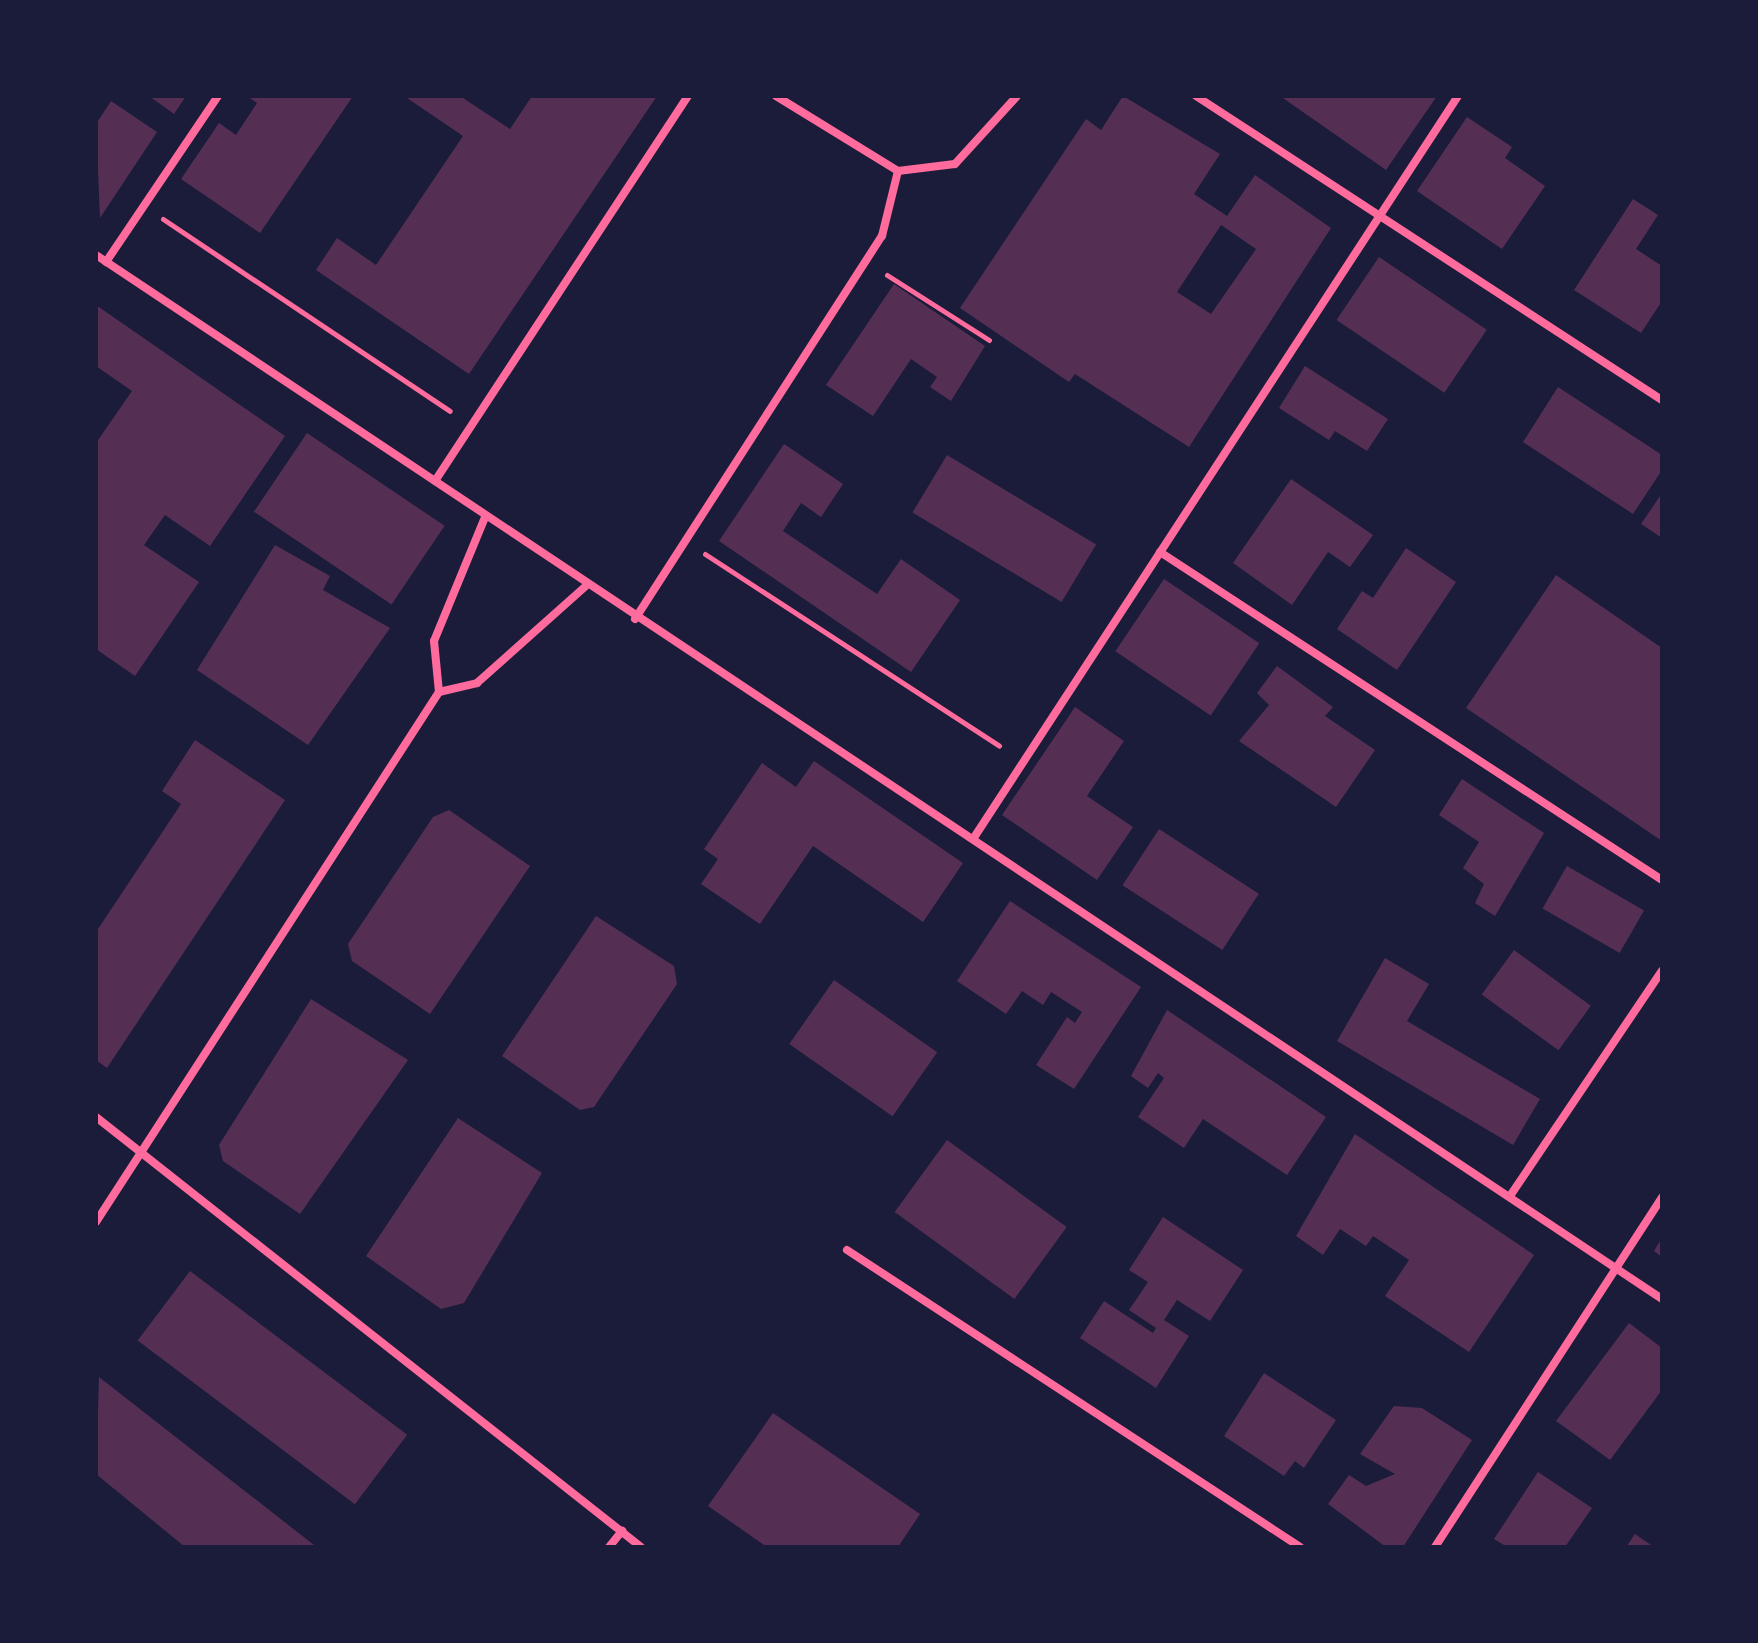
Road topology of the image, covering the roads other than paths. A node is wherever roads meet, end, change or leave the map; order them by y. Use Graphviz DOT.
graph roads {
  1 [pos="218,96"];
  2 [pos="688,96"];
  3 [pos="776,96"];
  4 [pos="1017,96"];
  5 [pos="1196,96"];
  6 [pos="1458,96"];
  7 [pos="898,171"];
  8 [pos="1380,216"];
  9 [pos="96,255"];
  10 [pos="106,262"];
  11 [pos="1662,400"];
  12 [pos="435,481"];
  13 [pos="485,517"];
  14 [pos="1160,552"];
  15 [pos="586,586"];
  16 [pos="635,619"];
  17 [pos="439,692"];
  18 [pos="975,836"];
  19 [pos="1662,880"];
  20 [pos="1662,971"];
  21 [pos="96,1117"];
  22 [pos="142,1153"];
  23 [pos="1510,1196"];
  24 [pos="1662,1197"];
  25 [pos="96,1222"];
  26 [pos="847,1250"];
  27 [pos="1615,1268"];
  28 [pos="1662,1299"];
  29 [pos="622,1531"];
  30 [pos="609,1547"];
  31 [pos="641,1547"];
  32 [pos="1300,1547"];
  33 [pos="1435,1547"];
  1 -- 10 [label="street"];
  2 -- 12 [label="street"];
  3 -- 7 [label="street"];
  4 -- 7 [label="street"];
  5 -- 8 [label="street"];
  6 -- 8 [label="street"];
  7 -- 16 [label="street"];
  8 -- 11 [label="street"];
  8 -- 14 [label="street"];
  9 -- 10 [label="street"];
  10 -- 12 [label="street"];
  12 -- 13 [label="street"];
  13 -- 15 [label="street"];
  13 -- 17 [label="street"];
  14 -- 18 [label="street"];
  14 -- 19 [label="street"];
  15 -- 16 [label="street"];
  15 -- 17 [label="street"];
  16 -- 18 [label="street"];
  17 -- 22 [label="street"];
  18 -- 23 [label="street"];
  20 -- 23 [label="street"];
  21 -- 22 [label="street"];
  22 -- 25 [label="street"];
  22 -- 29 [label="street"];
  23 -- 27 [label="street"];
  24 -- 27 [label="street"];
  26 -- 32 [label="street"];
  27 -- 28 [label="street"];
  27 -- 33 [label="street"];
  29 -- 30 [label="street"];
  29 -- 31 [label="street"];
}
